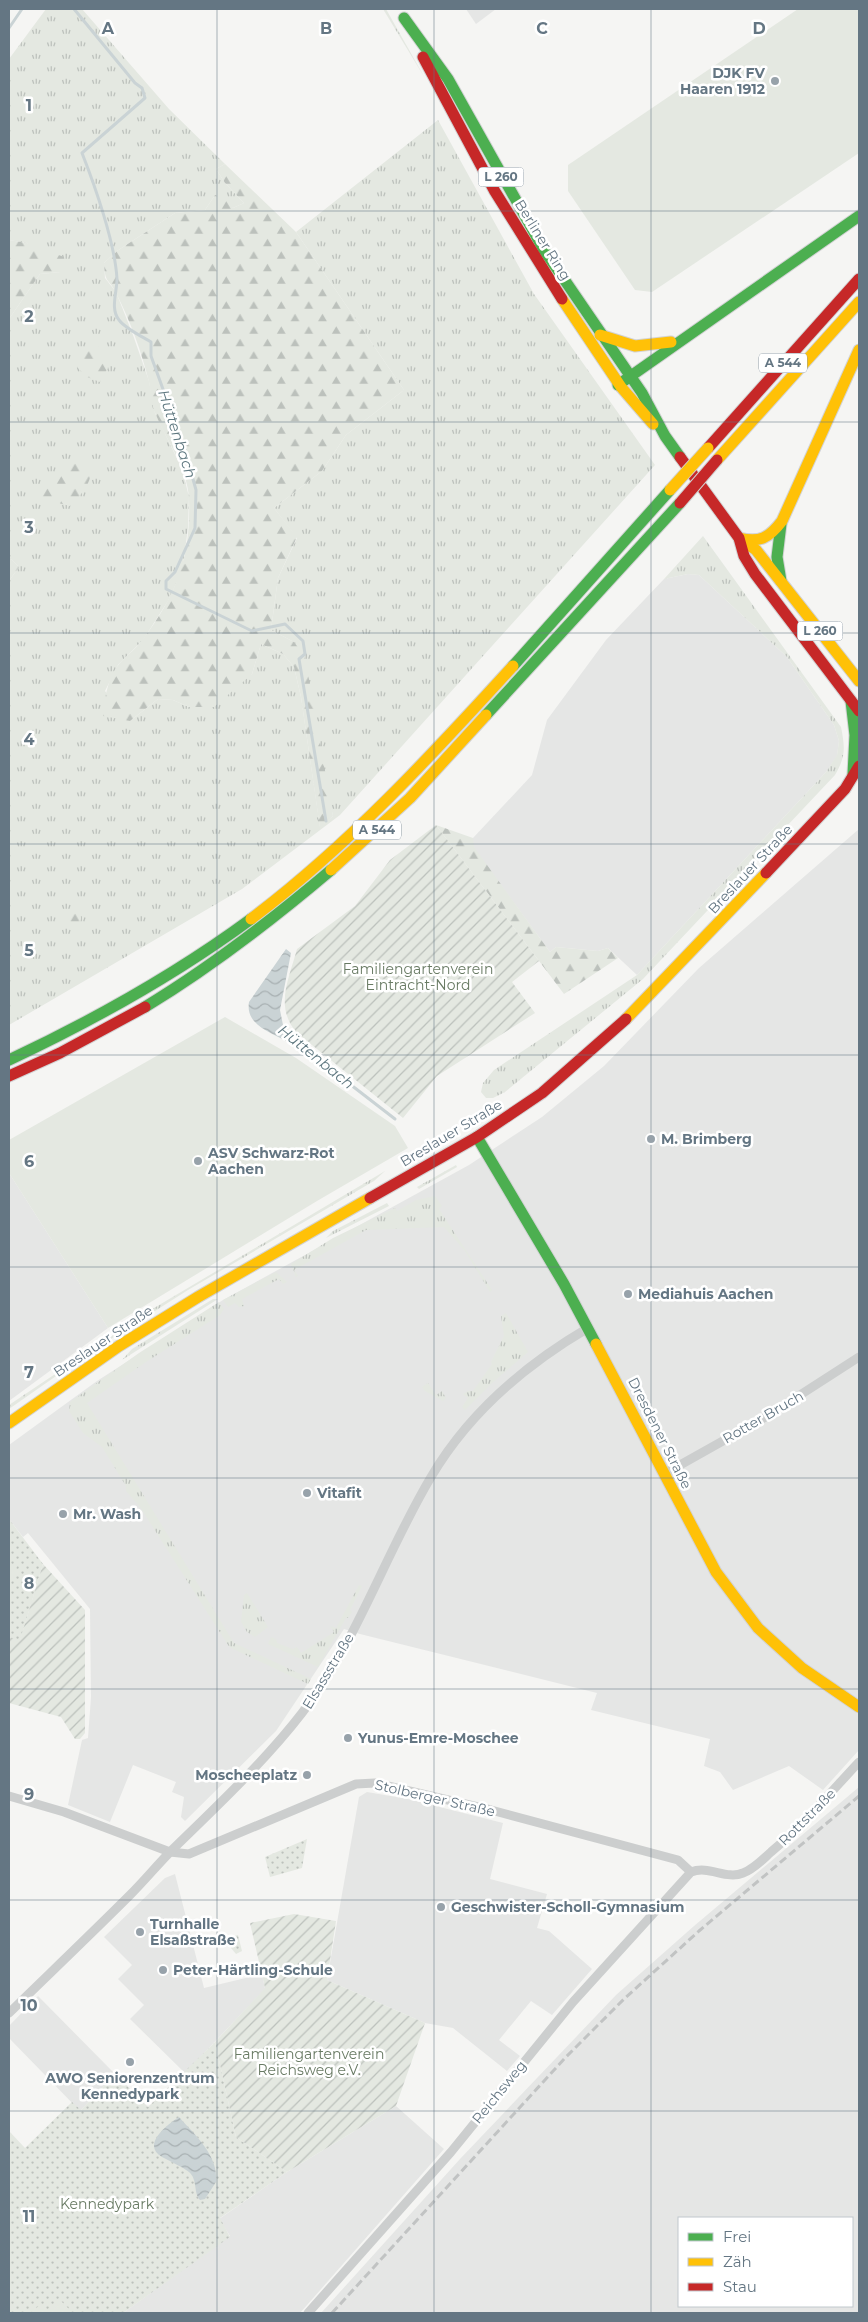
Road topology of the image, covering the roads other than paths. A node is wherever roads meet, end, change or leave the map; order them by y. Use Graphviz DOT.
graph roads {
  1 [pos="401,13"];
  2 [pos="859,216"];
  3 [pos="859,279"];
  4 [pos="859,302"];
  5 [pos="600,335"];
  6 [pos="678,340"];
  7 [pos="859,350"];
  8 [pos="630,376"];
  9 [pos="618,385"];
  10 [pos="665,436"];
  11 [pos="782,521"];
  12 [pos="739,538"];
  13 [pos="781,581"];
  14 [pos="859,681"];
  15 [pos="851,701"];
  16 [pos="859,711"];
  17 [pos="857,775"];
  18 [pos="9,1060"];
  19 [pos="9,1076"];
  20 [pos="477,1137"];
  21 [pos="588,1328"];
  22 [pos="859,1357"];
  23 [pos="9,1423"];
  24 [pos="664,1474"];
  25 [pos="859,1706"];
  26 [pos="859,1762"];
  27 [pos="9,1796"];
  28 [pos="170,1852"];
  29 [pos="691,1872"];
  30 [pos="9,2013"];
  31 [pos="308,2313"];
  1 -- 5 [label="main road, Berliner Ring / L 260"];
  1 -- 9 [label="main road, Berliner Ring / L 260"];
  2 -- 6 [label="main road"];
  3 -- 18 [label="main road, A 544, bridge"];
  4 -- 19 [label="main road, A 544, bridge"];
  5 -- 6 [label="main road"];
  5 -- 8 [label="main road, Berliner Ring / L 260"];
  6 -- 8 [label="main road"];
  7 -- 11 [label="main road"];
  8 -- 9 [label="main road"];
  8 -- 10 [label="main road, Berliner Ring / L 260"];
  9 -- 10 [label="main road, Berliner Ring / L 260"];
  10 -- 12 [label="main road, Berliner Ring / L 260"];
  11 -- 12 [label="main road"];
  11 -- 13 [label="main road"];
  12 -- 13 [label="main road, Berliner Ring / L 260"];
  12 -- 15 [label="main road, Berliner Ring / L 260"];
  13 -- 14 [label="main road, Berliner Ring / L 260"];
  15 -- 16 [label="main road, Berliner Ring / L 260"];
  15 -- 17 [label="main road"];
  17 -- 20 [label="main road, Breslauer Straße"];
  20 -- 21 [label="main road, Dresdener Straße"];
  20 -- 23 [label="main road, Breslauer Straße"];
  21 -- 24 [label="main road, Dresdener Straße"];
  21 -- 28 [label="street, Elsassstraße"];
  22 -- 24 [label="street, Rotter Bruch"];
  24 -- 25 [label="main road, Dresdener Straße"];
  26 -- 29 [label="street, Rottstraße"];
  27 -- 28 [label="street, Stolberger Straße"];
  28 -- 29 [label="street, Stolberger Straße"];
  28 -- 30 [label="street, Elsassstraße"];
  29 -- 31 [label="street, Reichsweg"];
}
